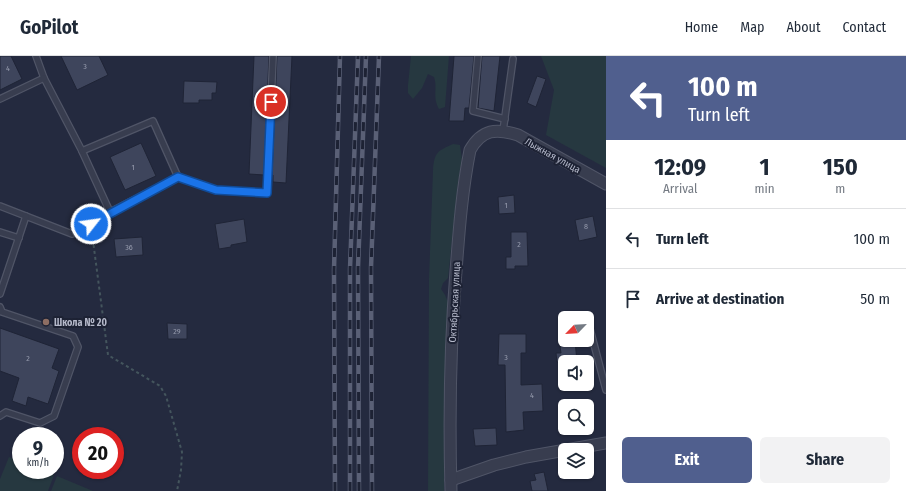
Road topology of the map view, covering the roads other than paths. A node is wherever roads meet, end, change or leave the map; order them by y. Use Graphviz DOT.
graph roads {
  1 [pos="36,56"];
  2 [pos="273,56"];
  3 [pos="478,56"];
  4 [pos="513,59"];
  5 [pos="44,78"];
  6 [pos="0,99"];
  7 [pos="505,119"];
  8 [pos="501,131"];
  9 [pos="82,151"];
  10 [pos="178,177"];
  11 [pos="606,184"];
  12 [pos="0,206"];
  13 [pos="110,212"];
  14 [pos="26,216"];
  15 [pos="0,232"];
  16 [pos="19,238"];
  17 [pos="0,294"];
  18 [pos="0,307"];
  19 [pos="594,344"];
  20 [pos="606,390"];
  21 [pos="0,416"];
  22 [pos="606,443"];
  23 [pos="451,480"];
  24 [pos="451,491"];
  1 -- 5 [label="lane"];
  2 -- 10 [label="lane"];
  3 -- 7 [label="lane"];
  4 -- 7 [label="lane"];
  5 -- 6 [label="lane"];
  5 -- 9 [label="lane"];
  7 -- 8 [label="lane"];
  8 -- 11 [label="street, Лыжная улица"];
  8 -- 23 [label="street, Октябрьская улица"];
  9 -- 10 [label="lane"];
  9 -- 13 [label="lane"];
  10 -- 13 [label="lane"];
  12 -- 14 [label="lane"];
  13 -- 14 [label="lane"];
  14 -- 16 [label="lane"];
  15 -- 16 [label="lane"];
  16 -- 17 [label="lane"];
  18 -- 21 [label="lane"];
  19 -- 20 [label="lane"];
  22 -- 23 [label="street"];
  23 -- 24 [label="street, Октябрьская улица"];
}
